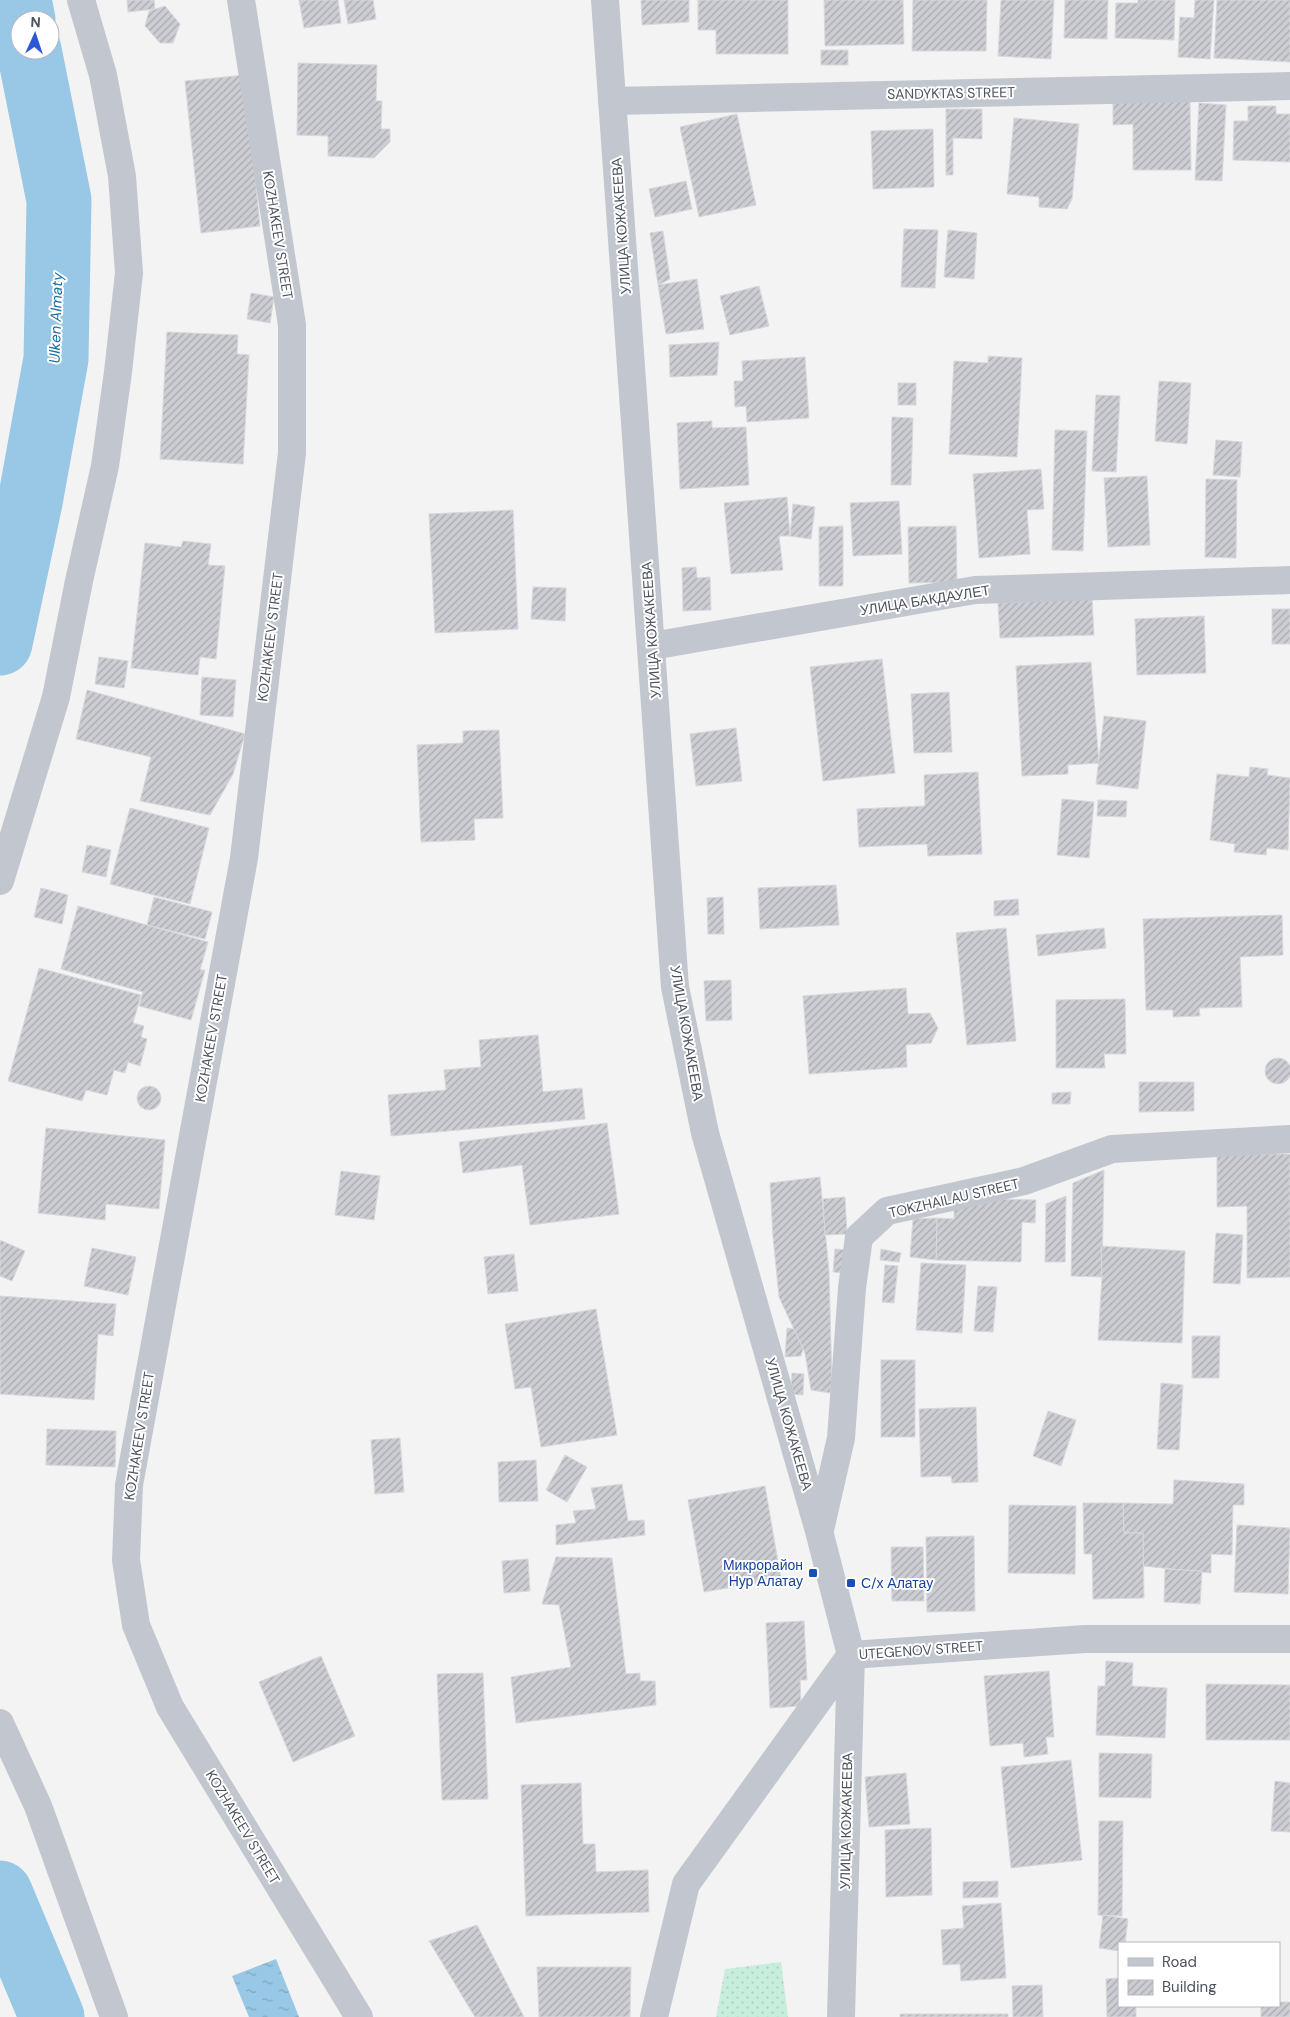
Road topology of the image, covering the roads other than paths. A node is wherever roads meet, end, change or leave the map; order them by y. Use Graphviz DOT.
graph roads {
  1 [pos="81,0"];
  2 [pos="241,0"];
  3 [pos="605,0"];
  4 [pos="1290,86"];
  5 [pos="612,101"];
  6 [pos="1290,580"];
  7 [pos="652,646"];
  8 [pos="0,881"];
  9 [pos="1290,1138"];
  10 [pos="820,1531"];
  11 [pos="1290,1639"];
  12 [pos="851,1655"];
  13 [pos="0,1723"];
  14 [pos="114,2017"];
  15 [pos="359,2017"];
  16 [pos="654,2017"];
  17 [pos="841,2017"];
  1 -- 8 [label="street"];
  2 -- 15 [label="street, KOZHAKEEV STREET"];
  3 -- 5 [label="street, УЛИЦА КОЖАКЕЕВА"];
  4 -- 5 [label="street, SANDYKTAS STREET"];
  5 -- 7 [label="street, УЛИЦА КОЖАКЕЕВА"];
  6 -- 7 [label="street, УЛИЦА БАКДАУЛЕТ"];
  7 -- 10 [label="street, УЛИЦА КОЖАКЕЕВА"];
  9 -- 10 [label="street, TOKZHAILAU STREET"];
  10 -- 12 [label="street, УЛИЦА КОЖАКЕЕВА"];
  11 -- 12 [label="street, UTEGENOV STREET"];
  12 -- 16 [label="street, UTEGENOV STREET"];
  12 -- 17 [label="street, УЛИЦА КОЖАКЕЕВА"];
  13 -- 14 [label="street"];
}
